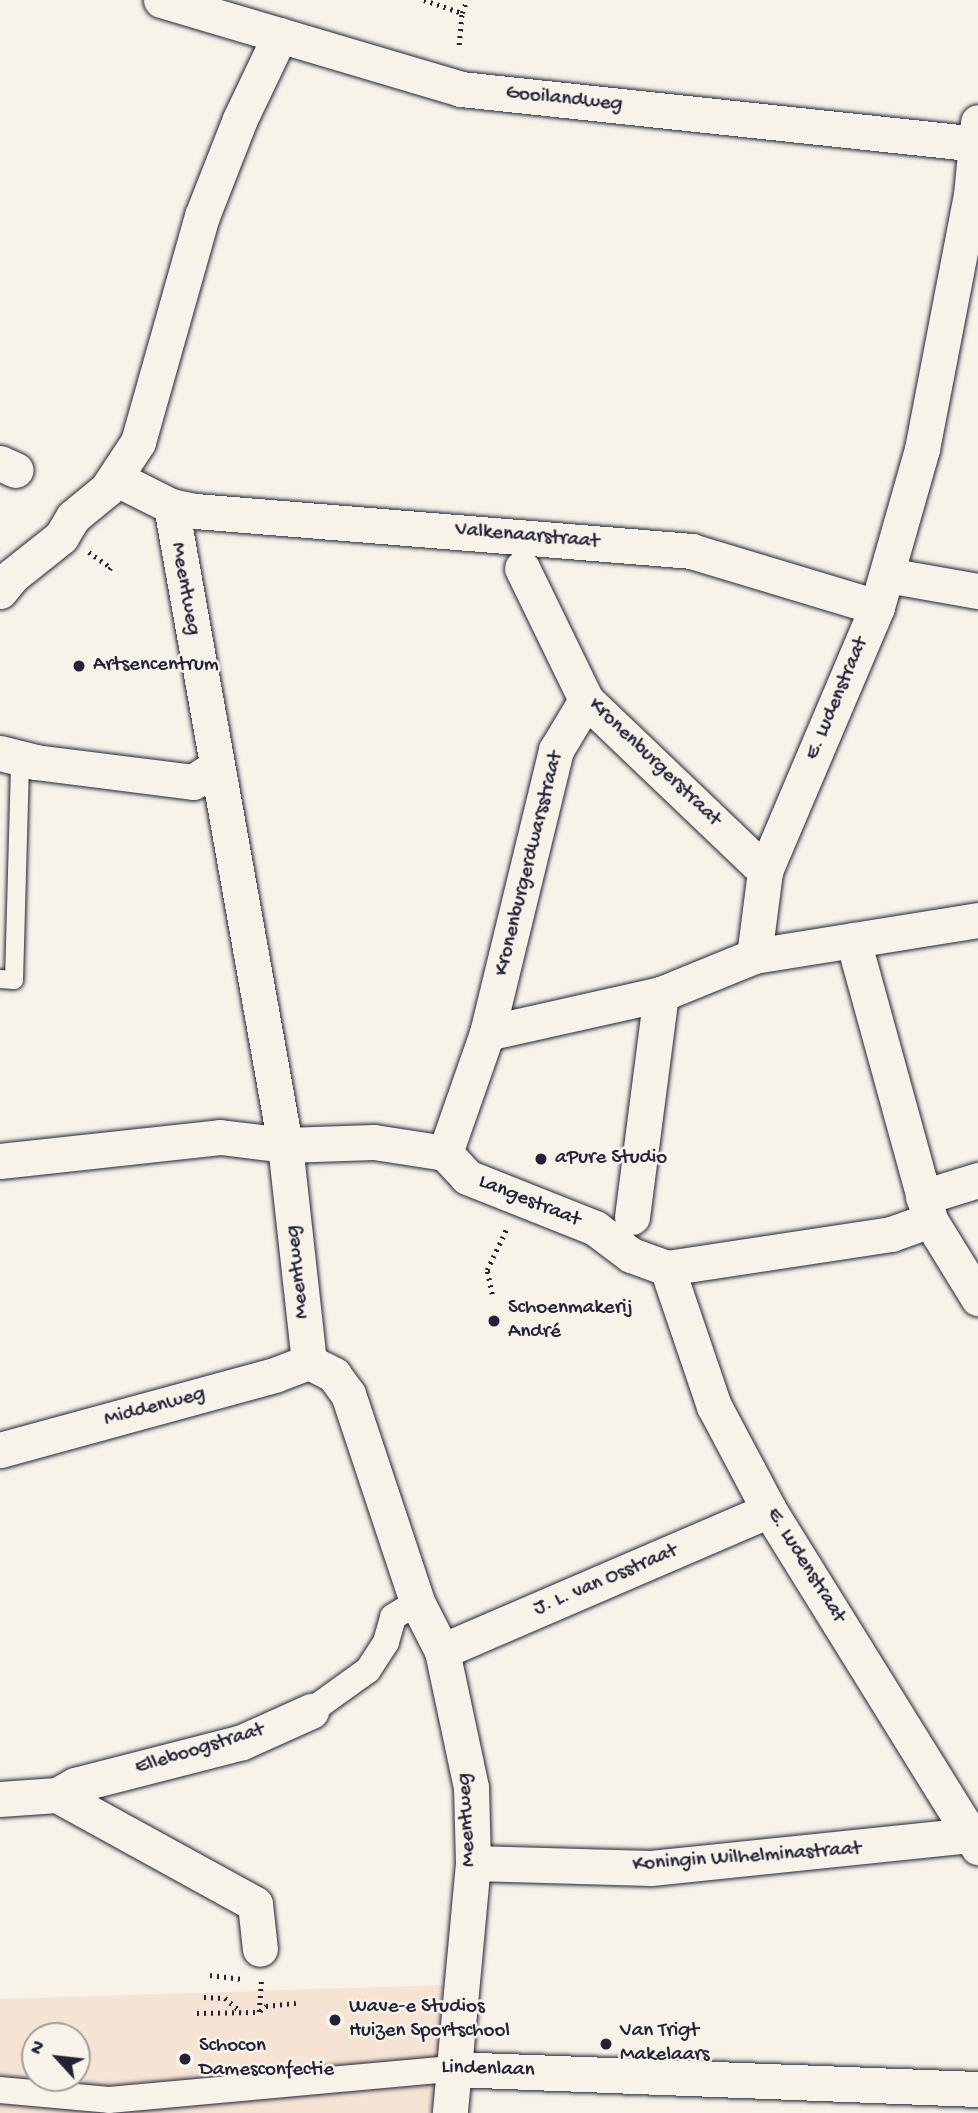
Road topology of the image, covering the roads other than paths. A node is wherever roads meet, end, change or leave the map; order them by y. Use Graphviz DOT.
graph roads {
  1 [pos="161,0"];
  2 [pos="279,35"];
  3 [pos="977,137"];
  4 [pos="117,479"];
  5 [pos="171,506"];
  6 [pos="522,568"];
  7 [pos="882,591"];
  8 [pos="978,591"];
  9 [pos="0,592"];
  10 [pos="586,699"];
  11 [pos="10,756"];
  12 [pos="216,766"];
  13 [pos="765,871"];
  14 [pos="978,920"];
  15 [pos="853,940"];
  16 [pos="754,956"];
  17 [pos="0,979"];
  18 [pos="661,994"];
  19 [pos="487,1033"];
  20 [pos="285,1144"];
  21 [pos="445,1153"];
  22 [pos="0,1161"];
  23 [pos="978,1180"];
  24 [pos="926,1208"];
  25 [pos="632,1217"];
  26 [pos="667,1268"];
  27 [pos="978,1298"];
  28 [pos="309,1362"];
  29 [pos="0,1450"];
  30 [pos="769,1510"];
  31 [pos="417,1602"];
  32 [pos="442,1651"];
  33 [pos="311,1711"];
  34 [pos="57,1795"];
  35 [pos="0,1799"];
  36 [pos="976,1838"];
  37 [pos="473,1863"];
  38 [pos="260,1949"];
  39 [pos="452,2069"];
  40 [pos="978,2089"];
  41 [pos="0,2090"];
  42 [pos="450,2113"];
  1 -- 2 [label="street, Gooilandweg"];
  2 -- 3 [label="street, Gooilandweg"];
  2 -- 4 [label="street"];
  3 -- 7 [label="street, E. Ludenstraat"];
  4 -- 5 [label="street"];
  4 -- 9 [label="street"];
  5 -- 7 [label="street, Valkenaarstraat"];
  5 -- 12 [label="street, Meentweg"];
  6 -- 10 [label="street, Kronenburgerstraat"];
  7 -- 8 [label="street, Valkenaarstraat"];
  7 -- 13 [label="street, E. Ludenstraat"];
  10 -- 13 [label="street, Kronenburgerstraat"];
  10 -- 19 [label="street, Kronenburgerdwarsstraat"];
  11 -- 12 [label="street"];
  11 -- 17 [label="lane"];
  12 -- 20 [label="street, Meentweg"];
  13 -- 16 [label="street, E. Ludenstraat"];
  14 -- 15 [label="street"];
  15 -- 16 [label="street"];
  15 -- 24 [label="street"];
  16 -- 18 [label="street"];
  18 -- 19 [label="street"];
  18 -- 25 [label="street"];
  19 -- 21 [label="street"];
  20 -- 21 [label="street"];
  20 -- 22 [label="street"];
  20 -- 28 [label="street, Meentweg"];
  21 -- 26 [label="street, Langestraat"];
  23 -- 24 [label="street, Langestraat"];
  24 -- 26 [label="street, Langestraat"];
  24 -- 27 [label="street"];
  26 -- 30 [label="street, E. Ludenstraat"];
  28 -- 29 [label="street, Middenweg"];
  28 -- 31 [label="street, Meentweg"];
  30 -- 32 [label="street, J. L. van Osstraat"];
  30 -- 36 [label="street, E. Ludenstraat"];
  31 -- 32 [label="street, Meentweg"];
  31 -- 33 [label="street, Elleboogstraat"];
  32 -- 37 [label="street, Meentweg"];
  33 -- 34 [label="street, Elleboogstraat"];
  34 -- 35 [label="street, Elleboogstraat"];
  34 -- 38 [label="street"];
  36 -- 37 [label="street, Koningin Wilhelminastraat"];
  37 -- 39 [label="street, Meentweg"];
  39 -- 40 [label="street, Lindenlaan"];
  39 -- 41 [label="street, Lindenlaan"];
  39 -- 42 [label="street, Meentweg"];
}
